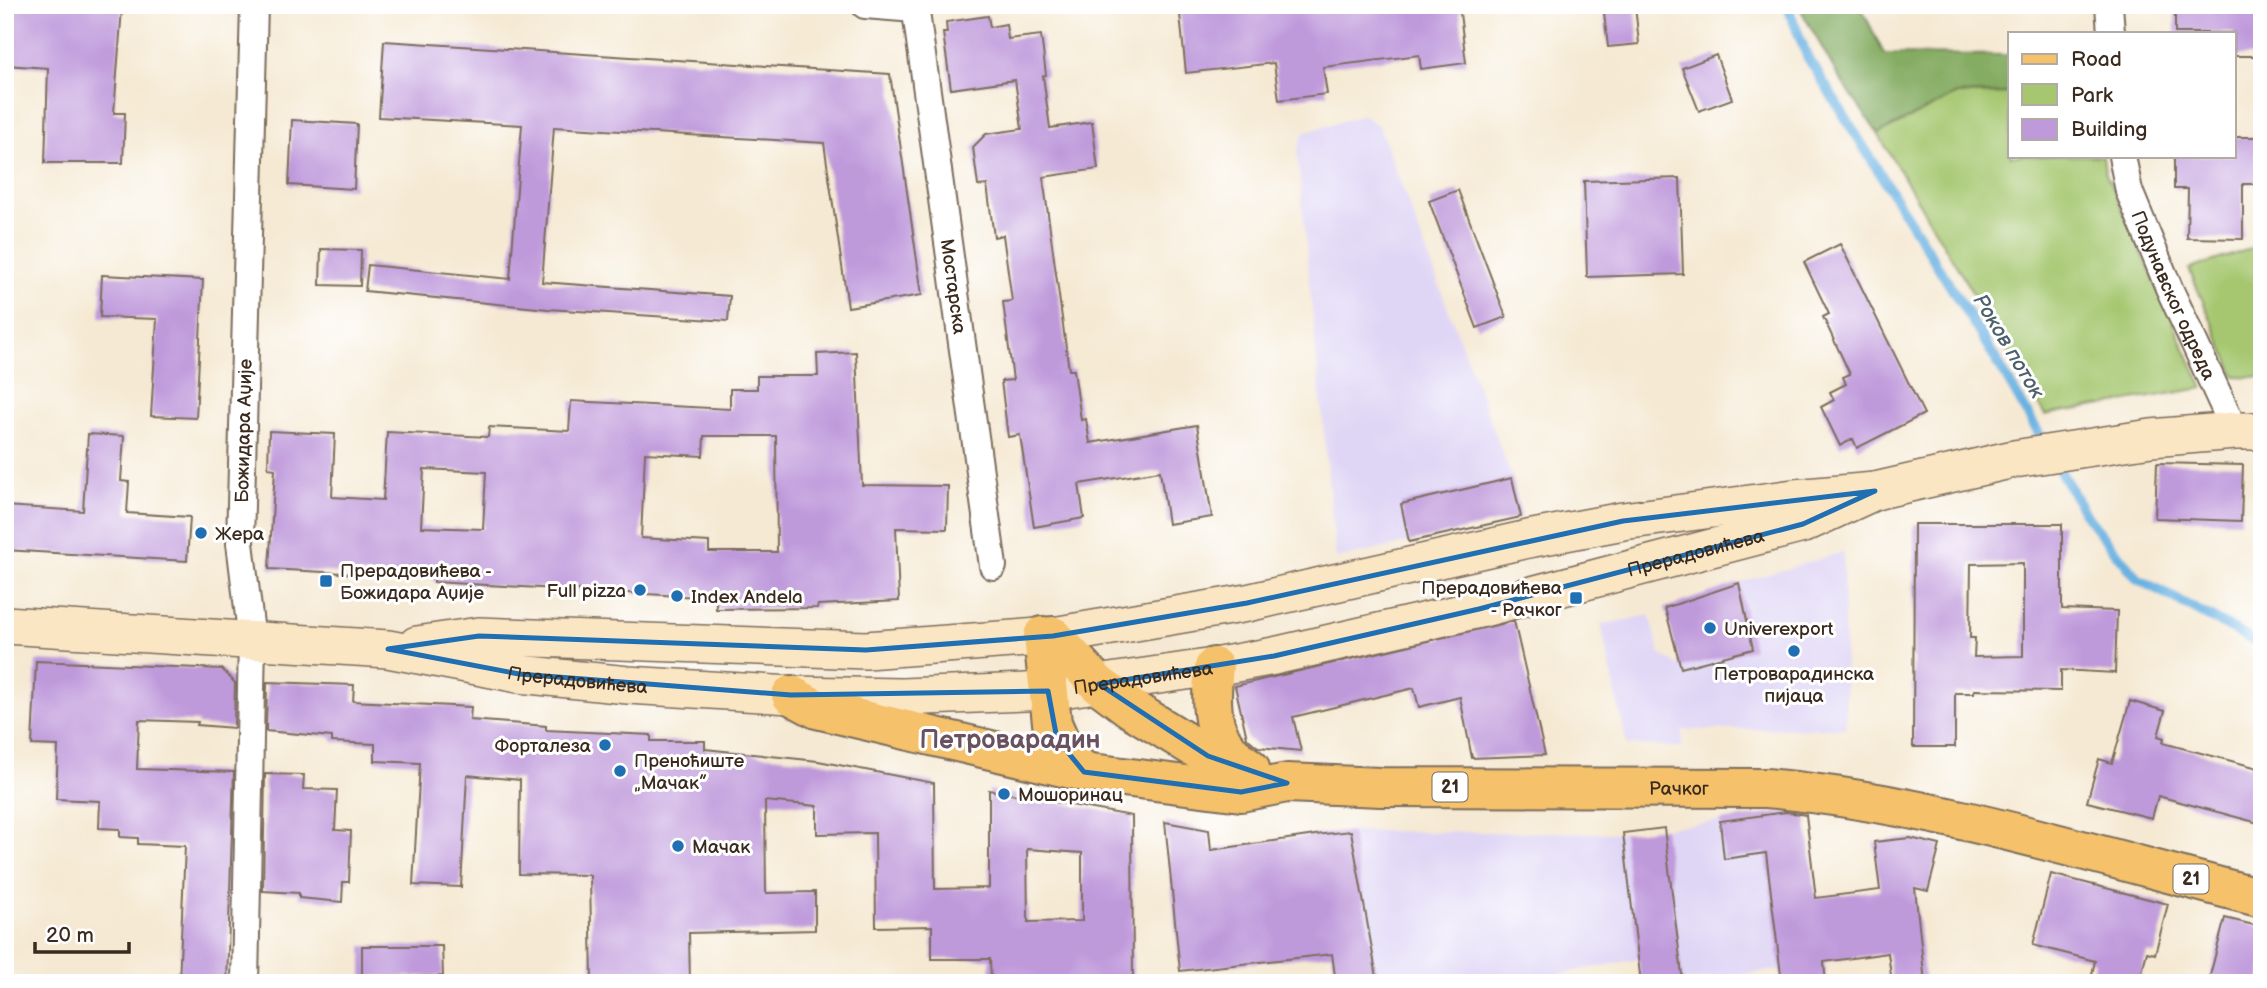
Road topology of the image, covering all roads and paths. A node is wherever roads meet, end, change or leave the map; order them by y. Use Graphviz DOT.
graph roads {
  1 [pos="254,5"];
  2 [pos="865,5"];
  3 [pos="2109,5"];
  4 [pos="915,7"];
  5 [pos="2111,32"];
  6 [pos="2122,158"];
  7 [pos="2249,431"];
  8 [pos="1875,491"];
  9 [pos="993,566"];
  10 [pos="5,625"];
  11 [pos="1048,636"];
  12 [pos="252,641"];
  13 [pos="388,649"];
  14 [pos="1214,667"];
  15 [pos="1098,684"];
  16 [pos="1048,691"];
  17 [pos="791,695"];
  18 [pos="1247,766"];
  19 [pos="1084,772"];
  20 [pos="1287,783"];
  21 [pos="2262,898"];
  22 [pos="245,983"];
  1 -- 12 [label="street, Божидара Аџије"];
  2 -- 4 [label="street"];
  3 -- 5 [label="street"];
  4 -- 9 [label="street, Мостарска"];
  6 -- 7 [label="street, Подунавског одреда"];
  7 -- 8 [label="main road, Прерадовићева"];
  8 -- 11 [label="main road, Прерадовићева"];
  8 -- 14 [label="main road, Прерадовићева"];
  10 -- 12 [label="main road, Прерадовићева"];
  11 -- 13 [label="main road, Прерадовићева"];
  11 -- 15 [label="main road, 21"];
  11 -- 16 [label="main road"];
  12 -- 13 [label="main road, Прерадовићева"];
  12 -- 22 [label="street, Божидара Аџије"];
  13 -- 17 [label="main road, Прерадовићева"];
  14 -- 15 [label="main road, Прерадовићева"];
  14 -- 18 [label="main road"];
  15 -- 16 [label="main road, Прерадовићева"];
  15 -- 18 [label="main road, 21"];
  16 -- 17 [label="main road, Прерадовићева"];
  16 -- 19 [label="main road"];
  17 -- 19 [label="main road, 21"];
  18 -- 20 [label="main road, 21"];
  19 -- 20 [label="main road, Рачког / 21"];
  20 -- 21 [label="main road, Рачког / 21"];
}
